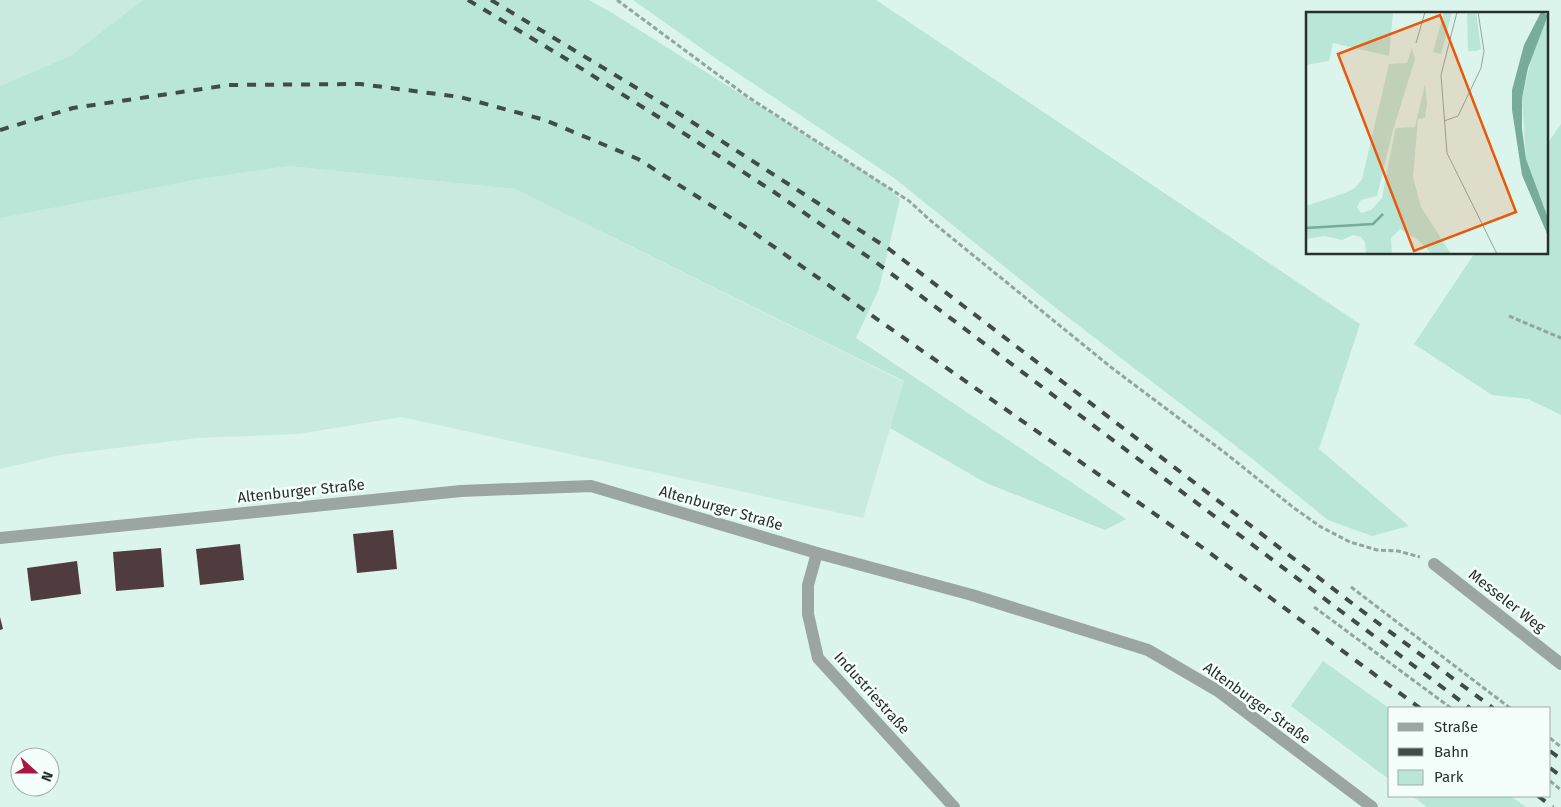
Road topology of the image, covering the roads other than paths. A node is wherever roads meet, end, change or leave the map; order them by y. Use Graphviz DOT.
graph roads {
  1 [pos="0,538"];
  2 [pos="817,553"];
  3 [pos="1434,564"];
  4 [pos="1561,664"];
  5 [pos="954,807"];
  6 [pos="1372,807"];
  1 -- 2 [label="street, Altenburger Straße"];
  2 -- 5 [label="street, Industriestraße"];
  2 -- 6 [label="street, Altenburger Straße"];
  3 -- 4 [label="street, Messeler Weg"];
}
